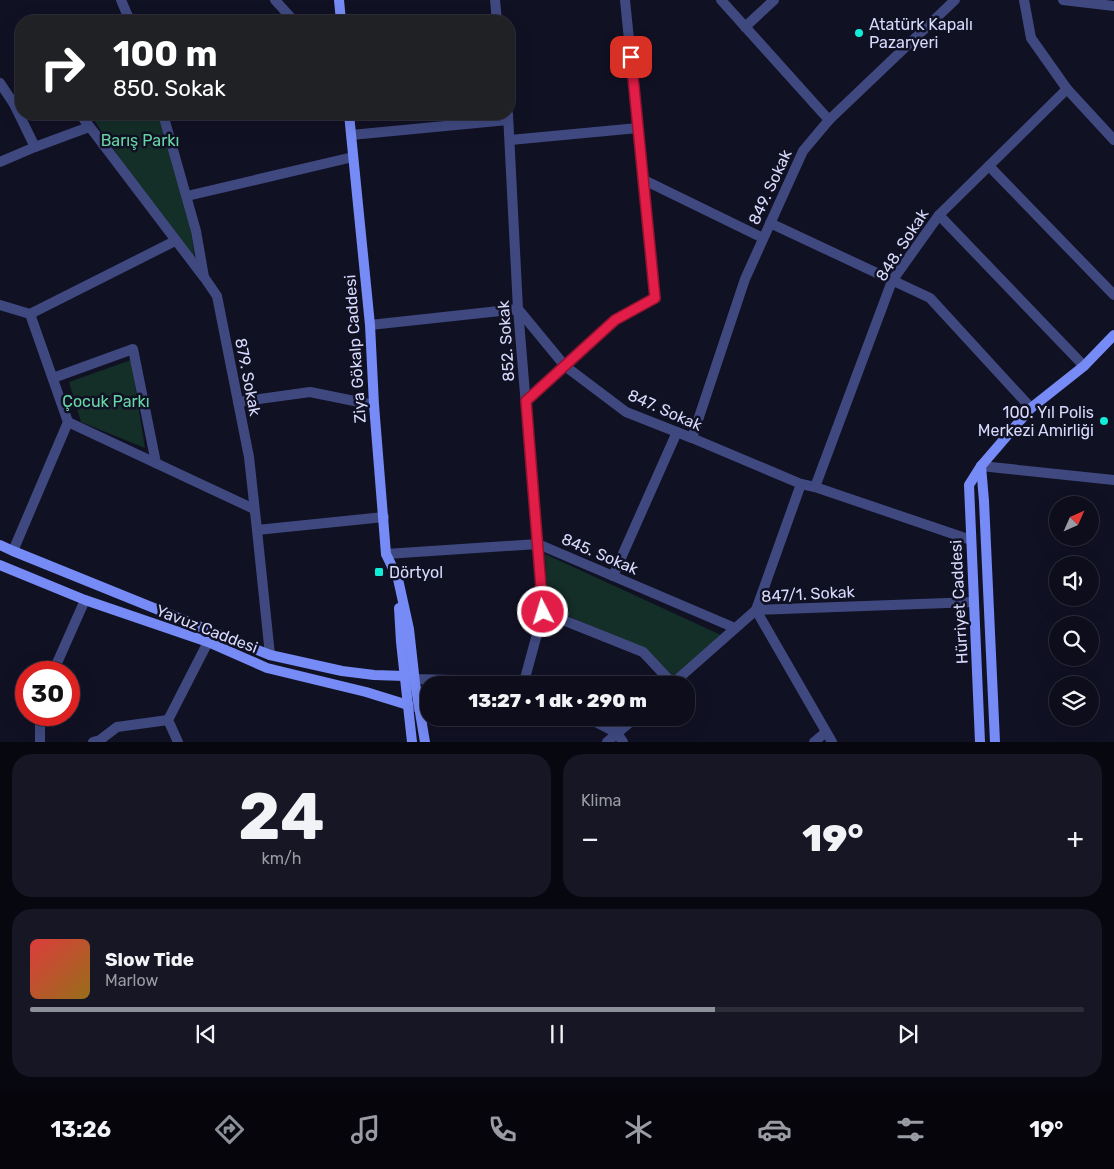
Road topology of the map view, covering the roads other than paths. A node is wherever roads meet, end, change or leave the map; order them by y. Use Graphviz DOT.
graph roads {
  1 [pos="121,0"];
  2 [pos="275,0"];
  3 [pos="340,0"];
  4 [pos="495,0"];
  5 [pos="625,0"];
  6 [pos="720,0"];
  7 [pos="774,0"];
  8 [pos="955,0"];
  9 [pos="1024,0"];
  10 [pos="1063,0"];
  11 [pos="1114,6"];
  12 [pos="126,15"];
  13 [pos="289,15"];
  14 [pos="341,15"];
  15 [pos="496,15"];
  16 [pos="745,27"];
  17 [pos="0,83"];
  18 [pos="1067,89"];
  19 [pos="15,101"];
  20 [pos="24,120"];
  21 [pos="84,120"];
  22 [pos="165,120"];
  23 [pos="350,120"];
  24 [pos="482,120"];
  25 [pos="508,120"];
  26 [pos="828,120"];
  27 [pos="89,127"];
  28 [pos="638,128"];
  29 [pos="351,135"];
  30 [pos="510,140"];
  31 [pos="1114,140"];
  32 [pos="35,147"];
  33 [pos="353,156"];
  34 [pos="0,162"];
  35 [pos="989,166"];
  36 [pos="644,180"];
  37 [pos="187,196"];
  38 [pos="938,215"];
  39 [pos="770,223"];
  40 [pos="764,238"];
  41 [pos="175,241"];
  42 [pos="204,277"];
  43 [pos="892,281"];
  44 [pos="1114,296"];
  45 [pos="0,305"];
  46 [pos="518,309"];
  47 [pos="30,314"];
  48 [pos="370,325"];
  49 [pos="1114,335"];
  50 [pos="564,366"];
  51 [pos="1084,366"];
  52 [pos="53,378"];
  53 [pos="526,401"];
  54 [pos="238,402"];
  55 [pos="374,405"];
  56 [pos="1031,408"];
  57 [pos="68,422"];
  58 [pos="677,432"];
  59 [pos="692,438"];
  60 [pos="156,463"];
  61 [pos="981,466"];
  62 [pos="1114,480"];
  63 [pos="801,484"];
  64 [pos="814,486"];
  65 [pos="254,509"];
  66 [pos="384,517"];
  67 [pos="258,530"];
  68 [pos="971,540"];
  69 [pos="538,544"];
  70 [pos="0,545"];
  71 [pos="13,551"];
  72 [pos="386,554"];
  73 [pos="0,565"];
  74 [pos="613,576"];
  75 [pos="85,600"];
  76 [pos="974,602"];
  77 [pos="756,610"];
  78 [pos="543,612"];
  79 [pos="735,628"];
  80 [pos="208,642"];
  81 [pos="270,655"];
  82 [pos="58,661"];
  83 [pos="528,676"];
  84 [pos="665,676"];
  85 [pos="681,676"];
  86 [pos="410,678"];
  87 [pos="420,679"];
  88 [pos="408,705"];
  89 [pos="419,708"];
  90 [pos="168,720"];
  91 [pos="40,726"];
  92 [pos="601,726"];
  93 [pos="629,726"];
  94 [pos="826,732"];
  95 [pos="620,738"];
  96 [pos="40,742"];
  97 [pos="93,742"];
  98 [pos="178,742"];
  99 [pos="412,742"];
  100 [pos="425,742"];
  101 [pos="608,742"];
  102 [pos="814,742"];
  103 [pos="832,742"];
  104 [pos="980,742"];
  105 [pos="996,742"];
  1 -- 12 [label="street"];
  2 -- 13 [label="street"];
  3 -- 14 [label="main road"];
  4 -- 15 [label="street"];
  5 -- 28 [label="street"];
  6 -- 16 [label="street"];
  7 -- 16 [label="street"];
  8 -- 26 [label="street, 849. Sokak"];
  9 -- 18 [label="street"];
  10 -- 11 [label="street"];
  16 -- 26 [label="street"];
  17 -- 19 [label="street"];
  18 -- 31 [label="street"];
  18 -- 35 [label="street, 848. Sokak"];
  20 -- 32 [label="street"];
  21 -- 27 [label="street"];
  22 -- 37 [label="street, 879. Sokak"];
  23 -- 29 [label="main road, Ziya Gökalp Caddesi"];
  24 -- 29 [label="street"];
  25 -- 30 [label="street, 852. Sokak"];
  26 -- 39 [label="street, 849. Sokak"];
  27 -- 32 [label="street"];
  27 -- 41 [label="street"];
  28 -- 30 [label="street"];
  28 -- 36 [label="street"];
  29 -- 33 [label="main road, Ziya Gökalp Caddesi"];
  30 -- 46 [label="street, 852. Sokak"];
  32 -- 34 [label="street"];
  33 -- 37 [label="street"];
  33 -- 48 [label="main road, Ziya Gökalp Caddesi"];
  35 -- 38 [label="street, 848. Sokak"];
  35 -- 44 [label="street"];
  36 -- 40 [label="street"];
  36 -- 50 [label="street"];
  37 -- 42 [label="street, 879. Sokak"];
  38 -- 43 [label="street, 848. Sokak"];
  38 -- 51 [label="street"];
  39 -- 40 [label="street, 849. Sokak"];
  39 -- 43 [label="street"];
  40 -- 59 [label="street, 849. Sokak"];
  41 -- 42 [label="street"];
  41 -- 47 [label="street"];
  42 -- 54 [label="street, 879. Sokak"];
  43 -- 56 [label="street"];
  43 -- 64 [label="street, 848. Sokak"];
  45 -- 47 [label="street"];
  46 -- 48 [label="street"];
  46 -- 50 [label="street, 847. Sokak"];
  46 -- 53 [label="street, 852. Sokak"];
  47 -- 52 [label="street"];
  48 -- 55 [label="main road, Ziya Gökalp Caddesi"];
  49 -- 51 [label="main road, Hürriyet Caddesi"];
  50 -- 53 [label="street"];
  50 -- 58 [label="street, 847. Sokak"];
  51 -- 56 [label="main road, Hürriyet Caddesi"];
  52 -- 57 [label="street"];
  52 -- 60 [label="street"];
  53 -- 69 [label="street, 852. Sokak"];
  54 -- 55 [label="street"];
  54 -- 65 [label="street, 879. Sokak"];
  55 -- 66 [label="main road, Ziya Gökalp Caddesi"];
  56 -- 61 [label="main road, Hürriyet Caddesi"];
  57 -- 60 [label="street"];
  57 -- 71 [label="street"];
  58 -- 59 [label="street, 847. Sokak"];
  58 -- 74 [label="street"];
  59 -- 63 [label="street, 847. Sokak"];
  60 -- 65 [label="street"];
  61 -- 62 [label="street"];
  61 -- 68 [label="main road, Hürriyet Caddesi"];
  61 -- 105 [label="main road, Hürriyet Caddesi"];
  63 -- 64 [label="street, 847. Sokak"];
  63 -- 77 [label="street"];
  64 -- 68 [label="street, 847. Sokak"];
  65 -- 67 [label="street, 879. Sokak"];
  66 -- 67 [label="street"];
  66 -- 72 [label="main road, Ziya Gökalp Caddesi"];
  67 -- 81 [label="street, 879. Sokak"];
  68 -- 76 [label="main road, Hürriyet Caddesi"];
  69 -- 72 [label="street, 845. Sokak"];
  69 -- 74 [label="street, 845. Sokak"];
  69 -- 78 [label="street, 852. Sokak"];
  70 -- 71 [label="main road, Yavuz Caddesi"];
  71 -- 81 [label="main road, Yavuz Caddesi"];
  72 -- 86 [label="main road, Ziya Gökalp Caddesi"];
  73 -- 75 [label="main road, Yavuz Caddesi"];
  74 -- 79 [label="street, 845. Sokak"];
  75 -- 80 [label="main road, Yavuz Caddesi"];
  75 -- 82 [label="street"];
  76 -- 77 [label="street, 847/1. Sokak"];
  76 -- 104 [label="main road, Hürriyet Caddesi"];
  77 -- 79 [label="street, 847/1. Sokak"];
  77 -- 94 [label="street"];
  78 -- 83 [label="street, 852. Sokak"];
  78 -- 84 [label="street"];
  79 -- 85 [label="street, 847/1. Sokak"];
  80 -- 88 [label="main road, Yavuz Caddesi"];
  80 -- 90 [label="street"];
  81 -- 86 [label="main road, Yavuz Caddesi"];
  86 -- 87 [label="street"];
  86 -- 88 [label="main road, Ziya Gökalp Caddesi"];
  86 -- 89 [label="main road, Ziya Gökalp Caddesi"];
  88 -- 89 [label="street"];
  88 -- 99 [label="main road, Ziya Gökalp Caddesi"];
  89 -- 100 [label="main road, Ziya Gökalp Caddesi"];
  90 -- 97 [label="street"];
  90 -- 98 [label="street"];
  91 -- 96 [label="street"];
  92 -- 95 [label="street"];
  93 -- 95 [label="street"];
  94 -- 102 [label="street"];
  94 -- 103 [label="street"];
  95 -- 101 [label="street"];
}
